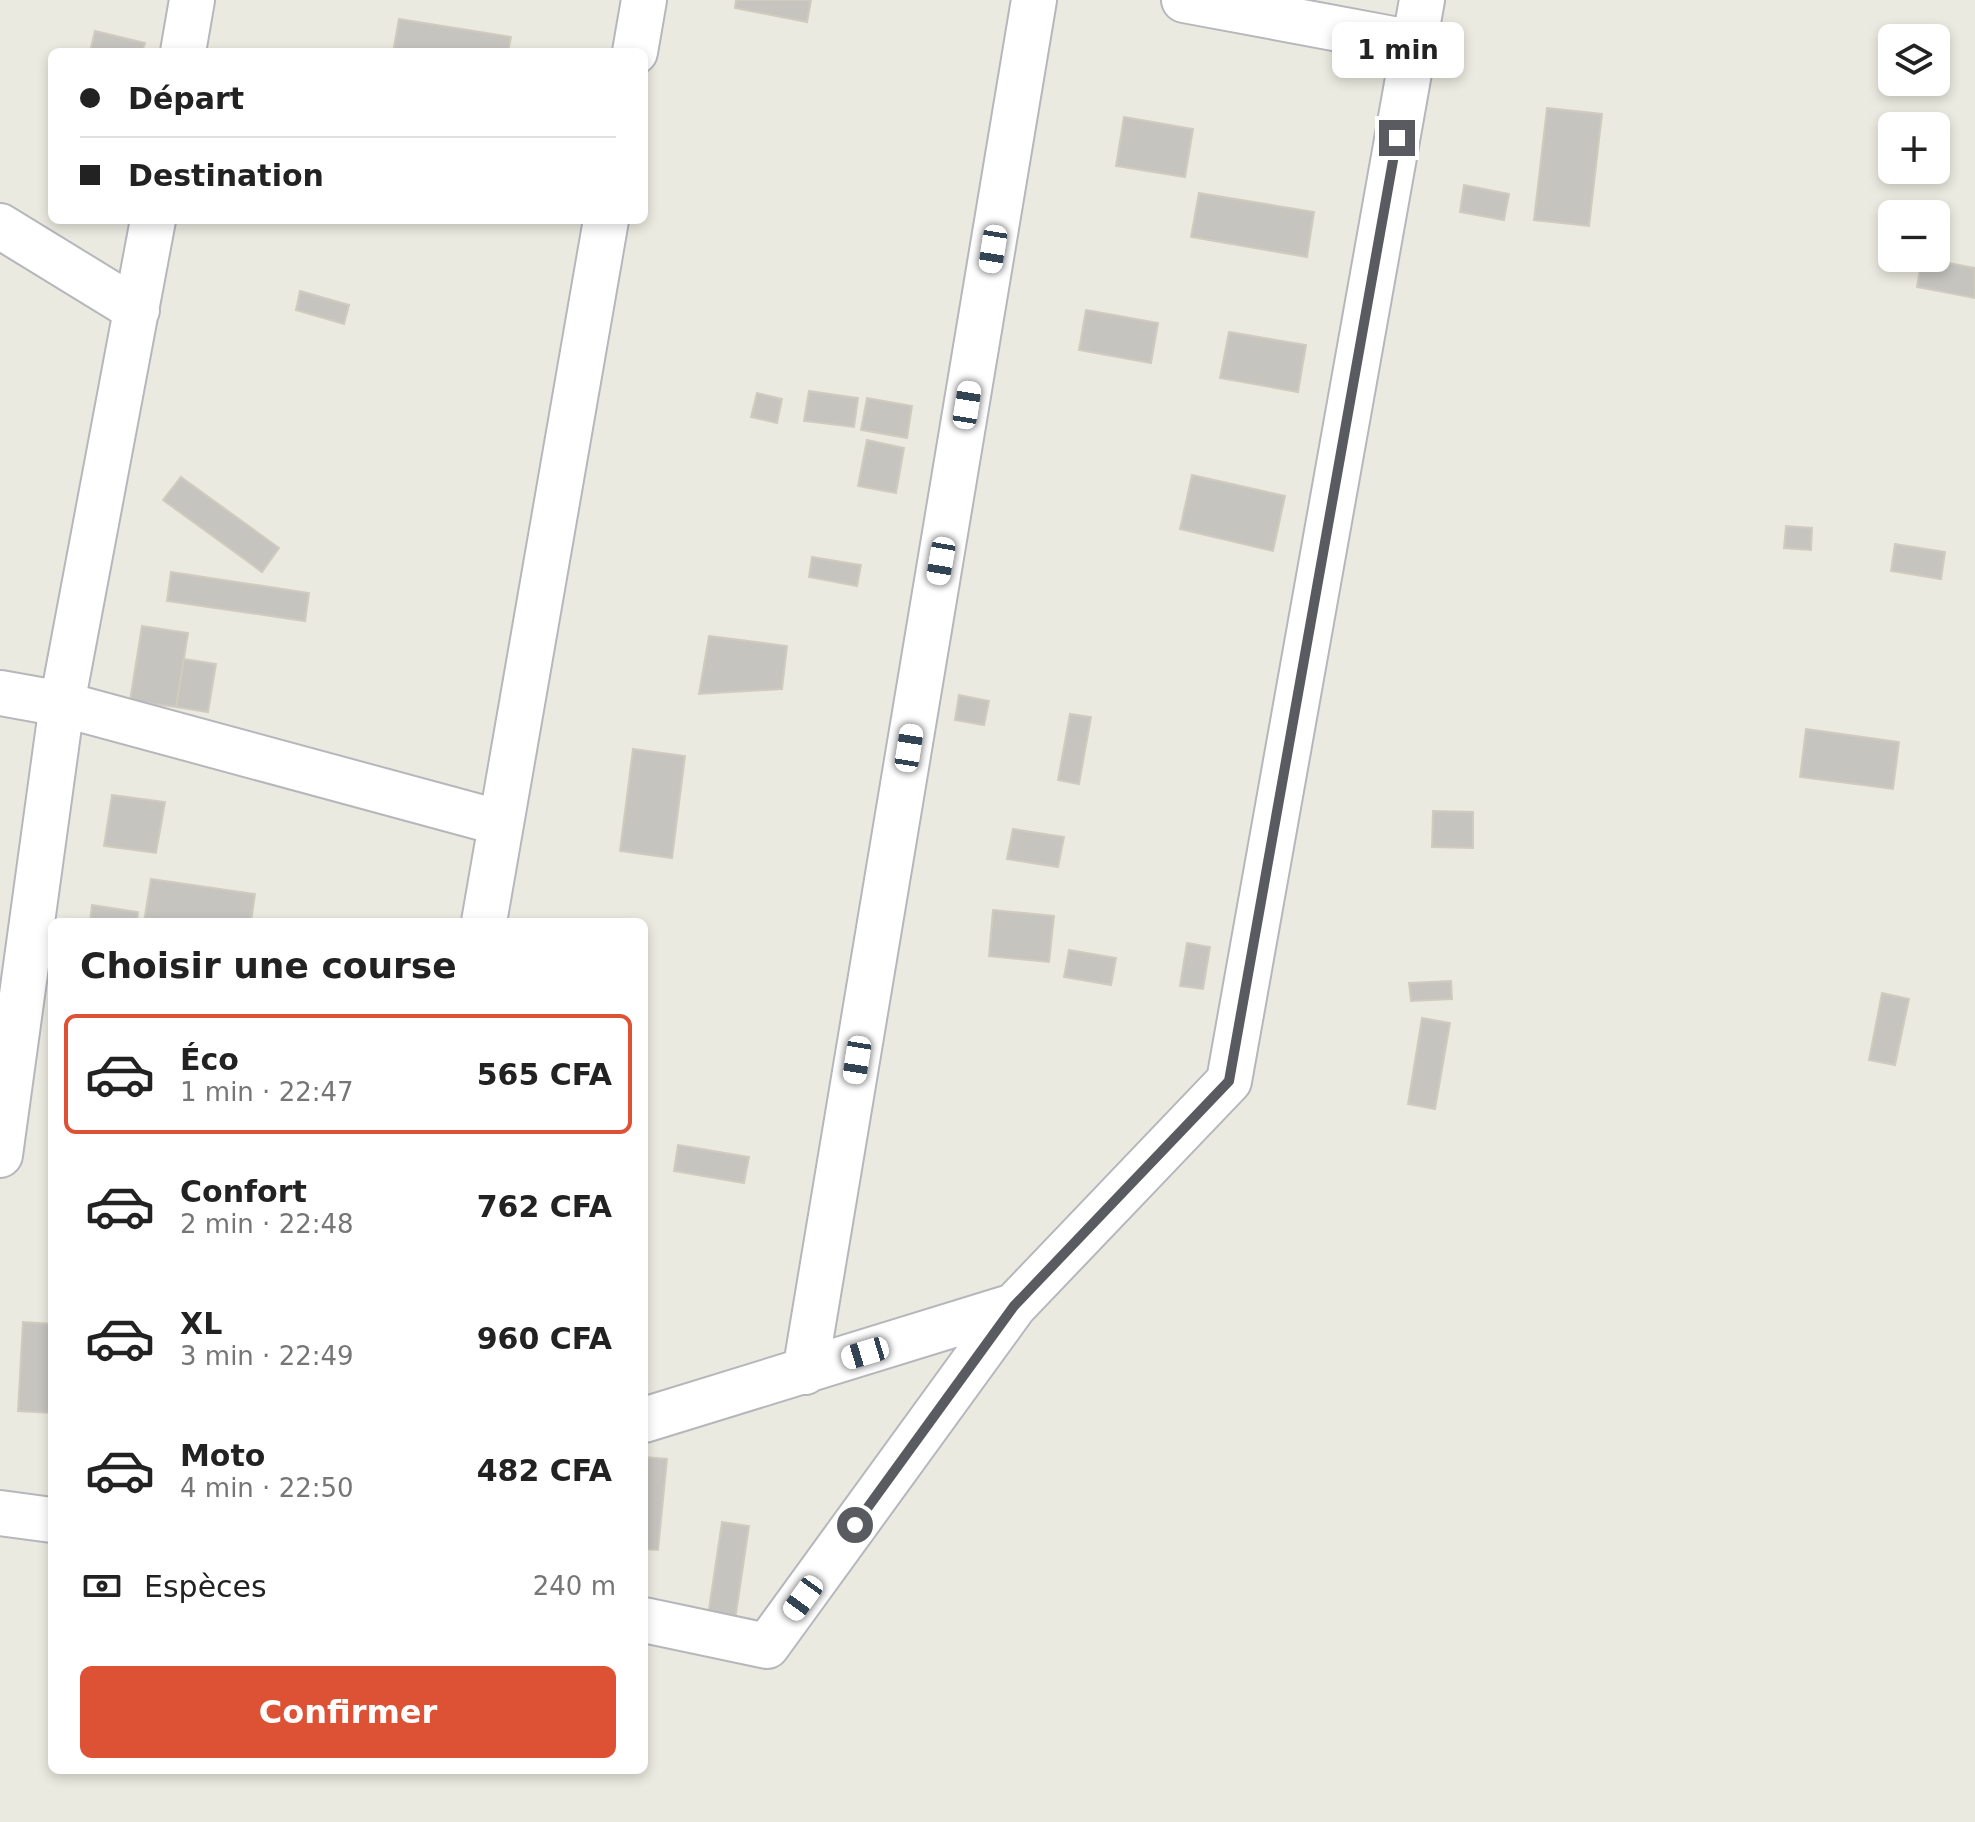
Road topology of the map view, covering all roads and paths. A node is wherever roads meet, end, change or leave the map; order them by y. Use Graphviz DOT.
graph roads {
  1 [pos="192,0"];
  2 [pos="644,0"];
  3 [pos="1034,0"];
  4 [pos="1184,0"];
  5 [pos="1422,0"];
  6 [pos="1414,43"];
  7 [pos="184,48"];
  8 [pos="636,48"];
  9 [pos="152,224"];
  10 [pos="605,224"];
  11 [pos="0,226"];
  12 [pos="137,310"];
  13 [pos="0,693"];
  14 [pos="62,704"];
  15 [pos="501,823"];
  16 [pos="485,918"];
  17 [pos="0,1155"];
  18 [pos="1014,1306"];
  19 [pos="805,1372"];
  20 [pos="648,1419"];
  21 [pos="0,1513"];
  22 [pos="48,1519"];
  23 [pos="648,1621"];
  1 -- 7 [label="street"];
  2 -- 8 [label="street"];
  3 -- 19 [label="street"];
  4 -- 6 [label="street"];
  5 -- 6 [label="street"];
  6 -- 18 [label="street"];
  9 -- 12 [label="street"];
  10 -- 15 [label="street"];
  11 -- 12 [label="street"];
  12 -- 14 [label="street"];
  13 -- 14 [label="street"];
  14 -- 15 [label="street"];
  14 -- 17 [label="street"];
  15 -- 16 [label="street"];
  18 -- 19 [label="street"];
  18 -- 23 [label="street"];
  19 -- 20 [label="street"];
  21 -- 22 [label="street"];
}
